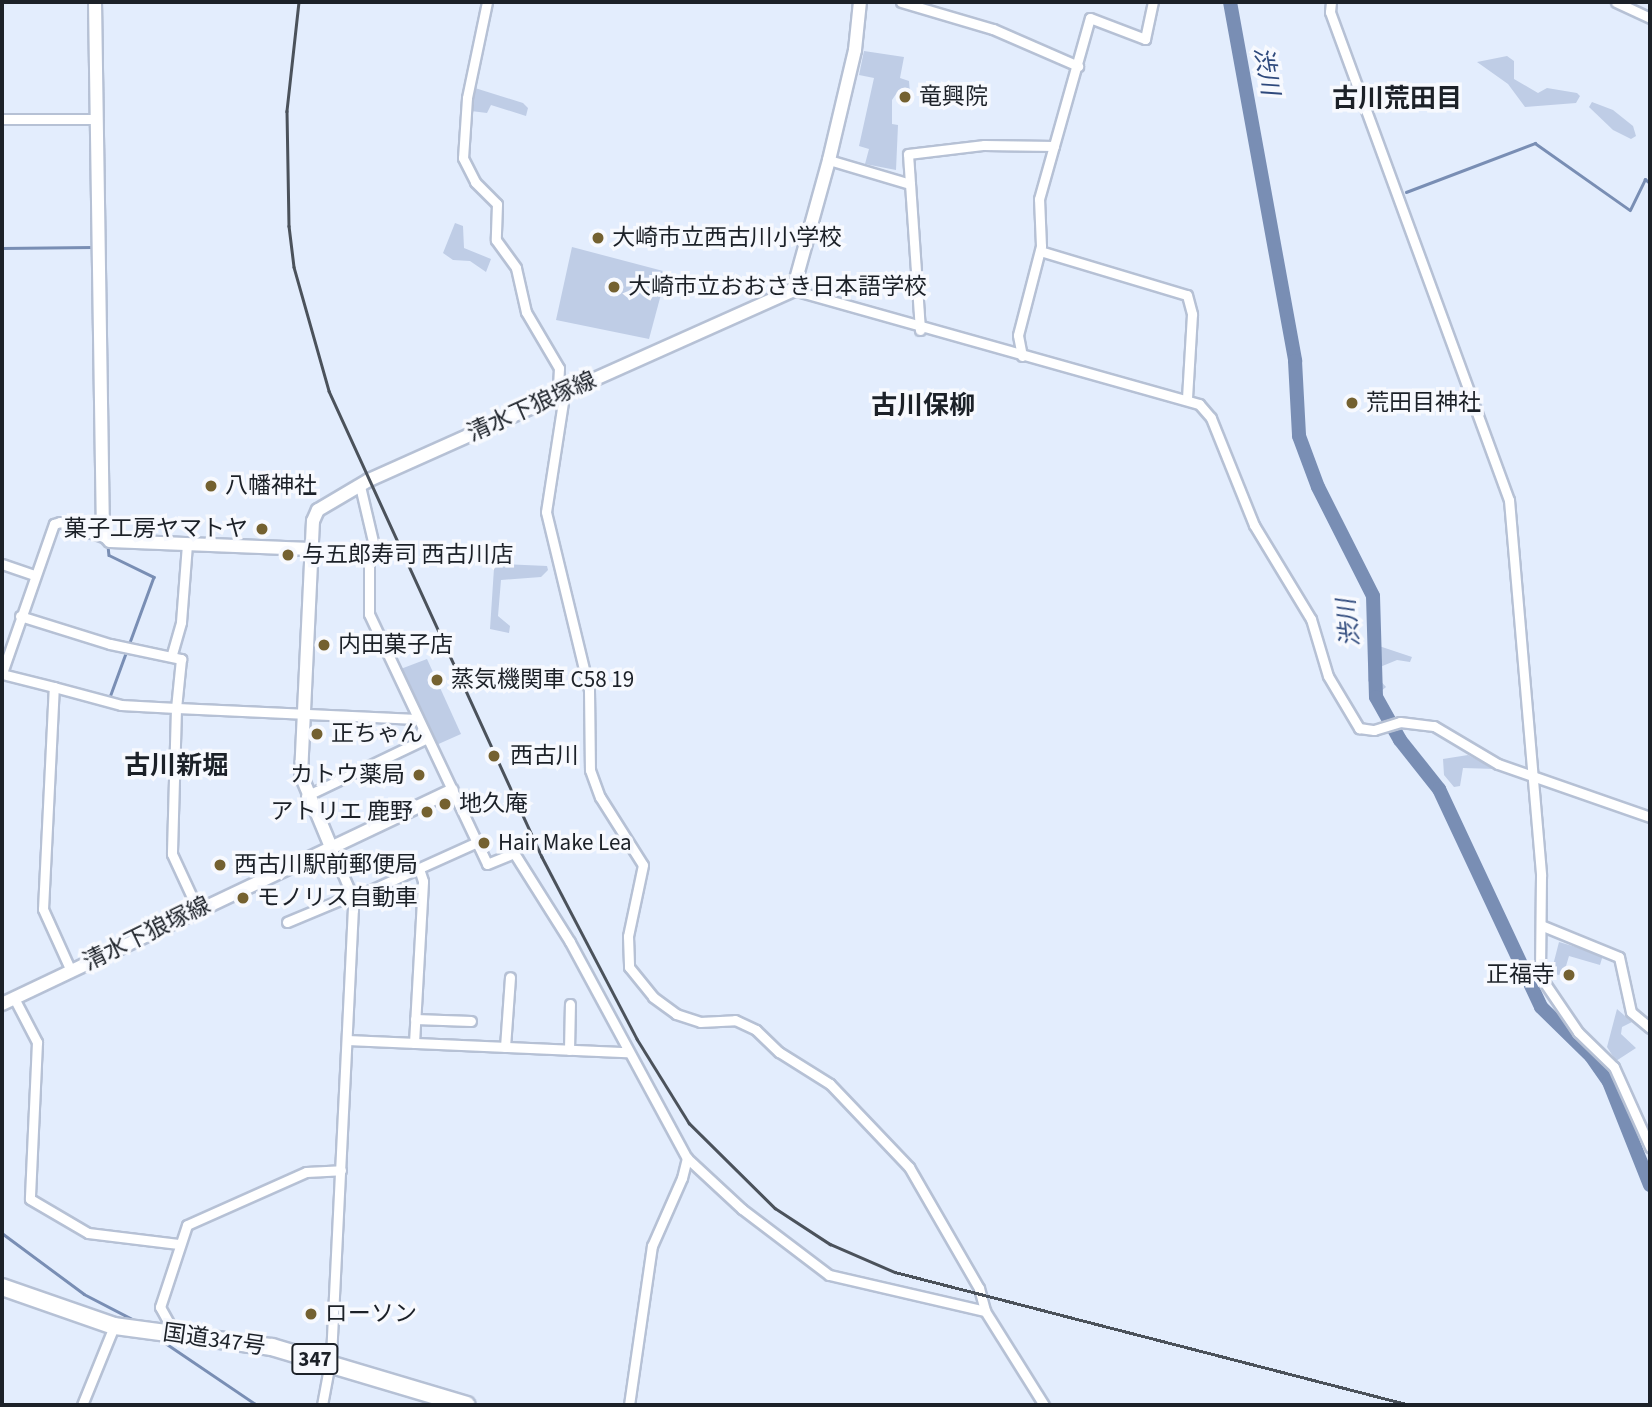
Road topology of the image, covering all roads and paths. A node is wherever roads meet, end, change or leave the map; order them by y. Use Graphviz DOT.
graph roads {
  1 [pos="95,2"];
  2 [pos="486,2"];
  3 [pos="860,2"];
  4 [pos="901,2"];
  5 [pos="1153,2"];
  6 [pos="1331,2"];
  7 [pos="1616,2"];
  8 [pos="1650,18"];
  9 [pos="1078,66"];
  10 [pos="2,119"];
  11 [pos="97,119"];
  12 [pos="1054,146"];
  13 [pos="830,160"];
  14 [pos="911,184"];
  15 [pos="1040,251"];
  16 [pos="793,290"];
  17 [pos="920,330"];
  18 [pos="1023,356"];
  19 [pos="563,393"];
  20 [pos="1187,399"];
  21 [pos="359,486"];
  22 [pos="106,538"];
  23 [pos="187,544"];
  24 [pos="311,549"];
  25 [pos="372,555"];
  26 [pos="2,564"];
  27 [pos="34,575"];
  28 [pos="20,616"];
  29 [pos="172,654"];
  30 [pos="2,674"];
  31 [pos="54,687"];
  32 [pos="176,708"];
  33 [pos="304,713"];
  34 [pos="418,719"];
  35 [pos="427,738"];
  36 [pos="1529,776"];
  37 [pos="452,790"];
  38 [pos="306,796"];
  39 [pos="1650,817"];
  40 [pos="477,842"];
  41 [pos="331,847"];
  42 [pos="419,869"];
  43 [pos="352,897"];
  44 [pos="198,910"];
  45 [pos="287,922"];
  46 [pos="1543,926"];
  47 [pos="71,971"];
  48 [pos="510,977"];
  49 [pos="14,998"];
  50 [pos="2,1004"];
  51 [pos="570,1004"];
  52 [pos="415,1019"];
  53 [pos="471,1021"];
  54 [pos="1650,1028"];
  55 [pos="346,1040"];
  56 [pos="414,1043"];
  57 [pos="505,1047"];
  58 [pos="569,1050"];
  59 [pos="627,1052"];
  60 [pos="1650,1147"];
  61 [pos="687,1158"];
  62 [pos="341,1170"];
  63 [pos="178,1244"];
  64 [pos="2,1287"];
  65 [pos="985,1311"];
  66 [pos="114,1326"];
  67 [pos="167,1333"];
  68 [pos="328,1362"];
  69 [pos="82,1405"];
  70 [pos="322,1405"];
  71 [pos="467,1405"];
  72 [pos="629,1405"];
  73 [pos="1044,1405"];
  1 -- 11 [label="main road"];
  2 -- 19 [label="street"];
  3 -- 13 [label="main road"];
  4 -- 9 [label="street"];
  5 -- 9 [label="street"];
  6 -- 36 [label="street"];
  7 -- 8 [label="street"];
  9 -- 12 [label="street"];
  10 -- 11 [label="street"];
  11 -- 22 [label="main road"];
  12 -- 14 [label="street"];
  12 -- 15 [label="street"];
  13 -- 14 [label="street"];
  13 -- 16 [label="main road"];
  14 -- 17 [label="street"];
  15 -- 18 [label="street"];
  15 -- 20 [label="street"];
  16 -- 17 [label="street"];
  16 -- 19 [label="main road, 清水下狼塚線"];
  17 -- 18 [label="street"];
  18 -- 20 [label="street"];
  19 -- 21 [label="main road, 清水下狼塚線"];
  19 -- 65 [label="street"];
  20 -- 36 [label="street"];
  21 -- 24 [label="main road, 清水下狼塚線"];
  21 -- 25 [label="street"];
  22 -- 23 [label="main road"];
  22 -- 27 [label="street"];
  23 -- 24 [label="main road"];
  23 -- 29 [label="street"];
  24 -- 25 [label="street"];
  24 -- 33 [label="main road, 清水下狼塚線"];
  25 -- 34 [label="street"];
  26 -- 27 [label="street"];
  27 -- 28 [label="street"];
  28 -- 29 [label="street"];
  28 -- 30 [label="street"];
  29 -- 32 [label="street"];
  30 -- 31 [label="street"];
  31 -- 32 [label="street"];
  31 -- 47 [label="street"];
  32 -- 33 [label="street"];
  32 -- 44 [label="street"];
  33 -- 34 [label="street"];
  33 -- 38 [label="main road, 清水下狼塚線"];
  34 -- 35 [label="street"];
  35 -- 37 [label="street"];
  35 -- 38 [label="street"];
  36 -- 39 [label="street"];
  36 -- 46 [label="street"];
  37 -- 40 [label="street"];
  37 -- 41 [label="main road, 清水下狼塚線"];
  38 -- 41 [label="main road, 清水下狼塚線"];
  40 -- 42 [label="street"];
  40 -- 59 [label="street"];
  41 -- 43 [label="street"];
  41 -- 44 [label="main road, 清水下狼塚線"];
  42 -- 43 [label="street"];
  42 -- 52 [label="street"];
  43 -- 45 [label="street"];
  43 -- 55 [label="street"];
  44 -- 47 [label="main road, 清水下狼塚線"];
  46 -- 54 [label="street"];
  46 -- 60 [label="street"];
  47 -- 49 [label="main road, 清水下狼塚線"];
  48 -- 57 [label="street"];
  49 -- 50 [label="main road, 清水下狼塚線"];
  49 -- 63 [label="street"];
  51 -- 58 [label="street"];
  52 -- 53 [label="street"];
  52 -- 56 [label="street"];
  55 -- 56 [label="street"];
  55 -- 62 [label="street"];
  56 -- 57 [label="street"];
  57 -- 58 [label="street"];
  58 -- 59 [label="street"];
  59 -- 61 [label="street"];
  61 -- 65 [label="street"];
  61 -- 72 [label="street"];
  62 -- 63 [label="street"];
  62 -- 68 [label="street"];
  63 -- 67 [label="street"];
  64 -- 66 [label="highway, 国道347号 / 347"];
  65 -- 73 [label="street"];
  66 -- 67 [label="highway, 国道347号 / 347"];
  66 -- 69 [label="street"];
  67 -- 68 [label="highway, 国道347号 / 347"];
  68 -- 70 [label="street"];
  68 -- 71 [label="highway, 国道347号 / 347"];
}
